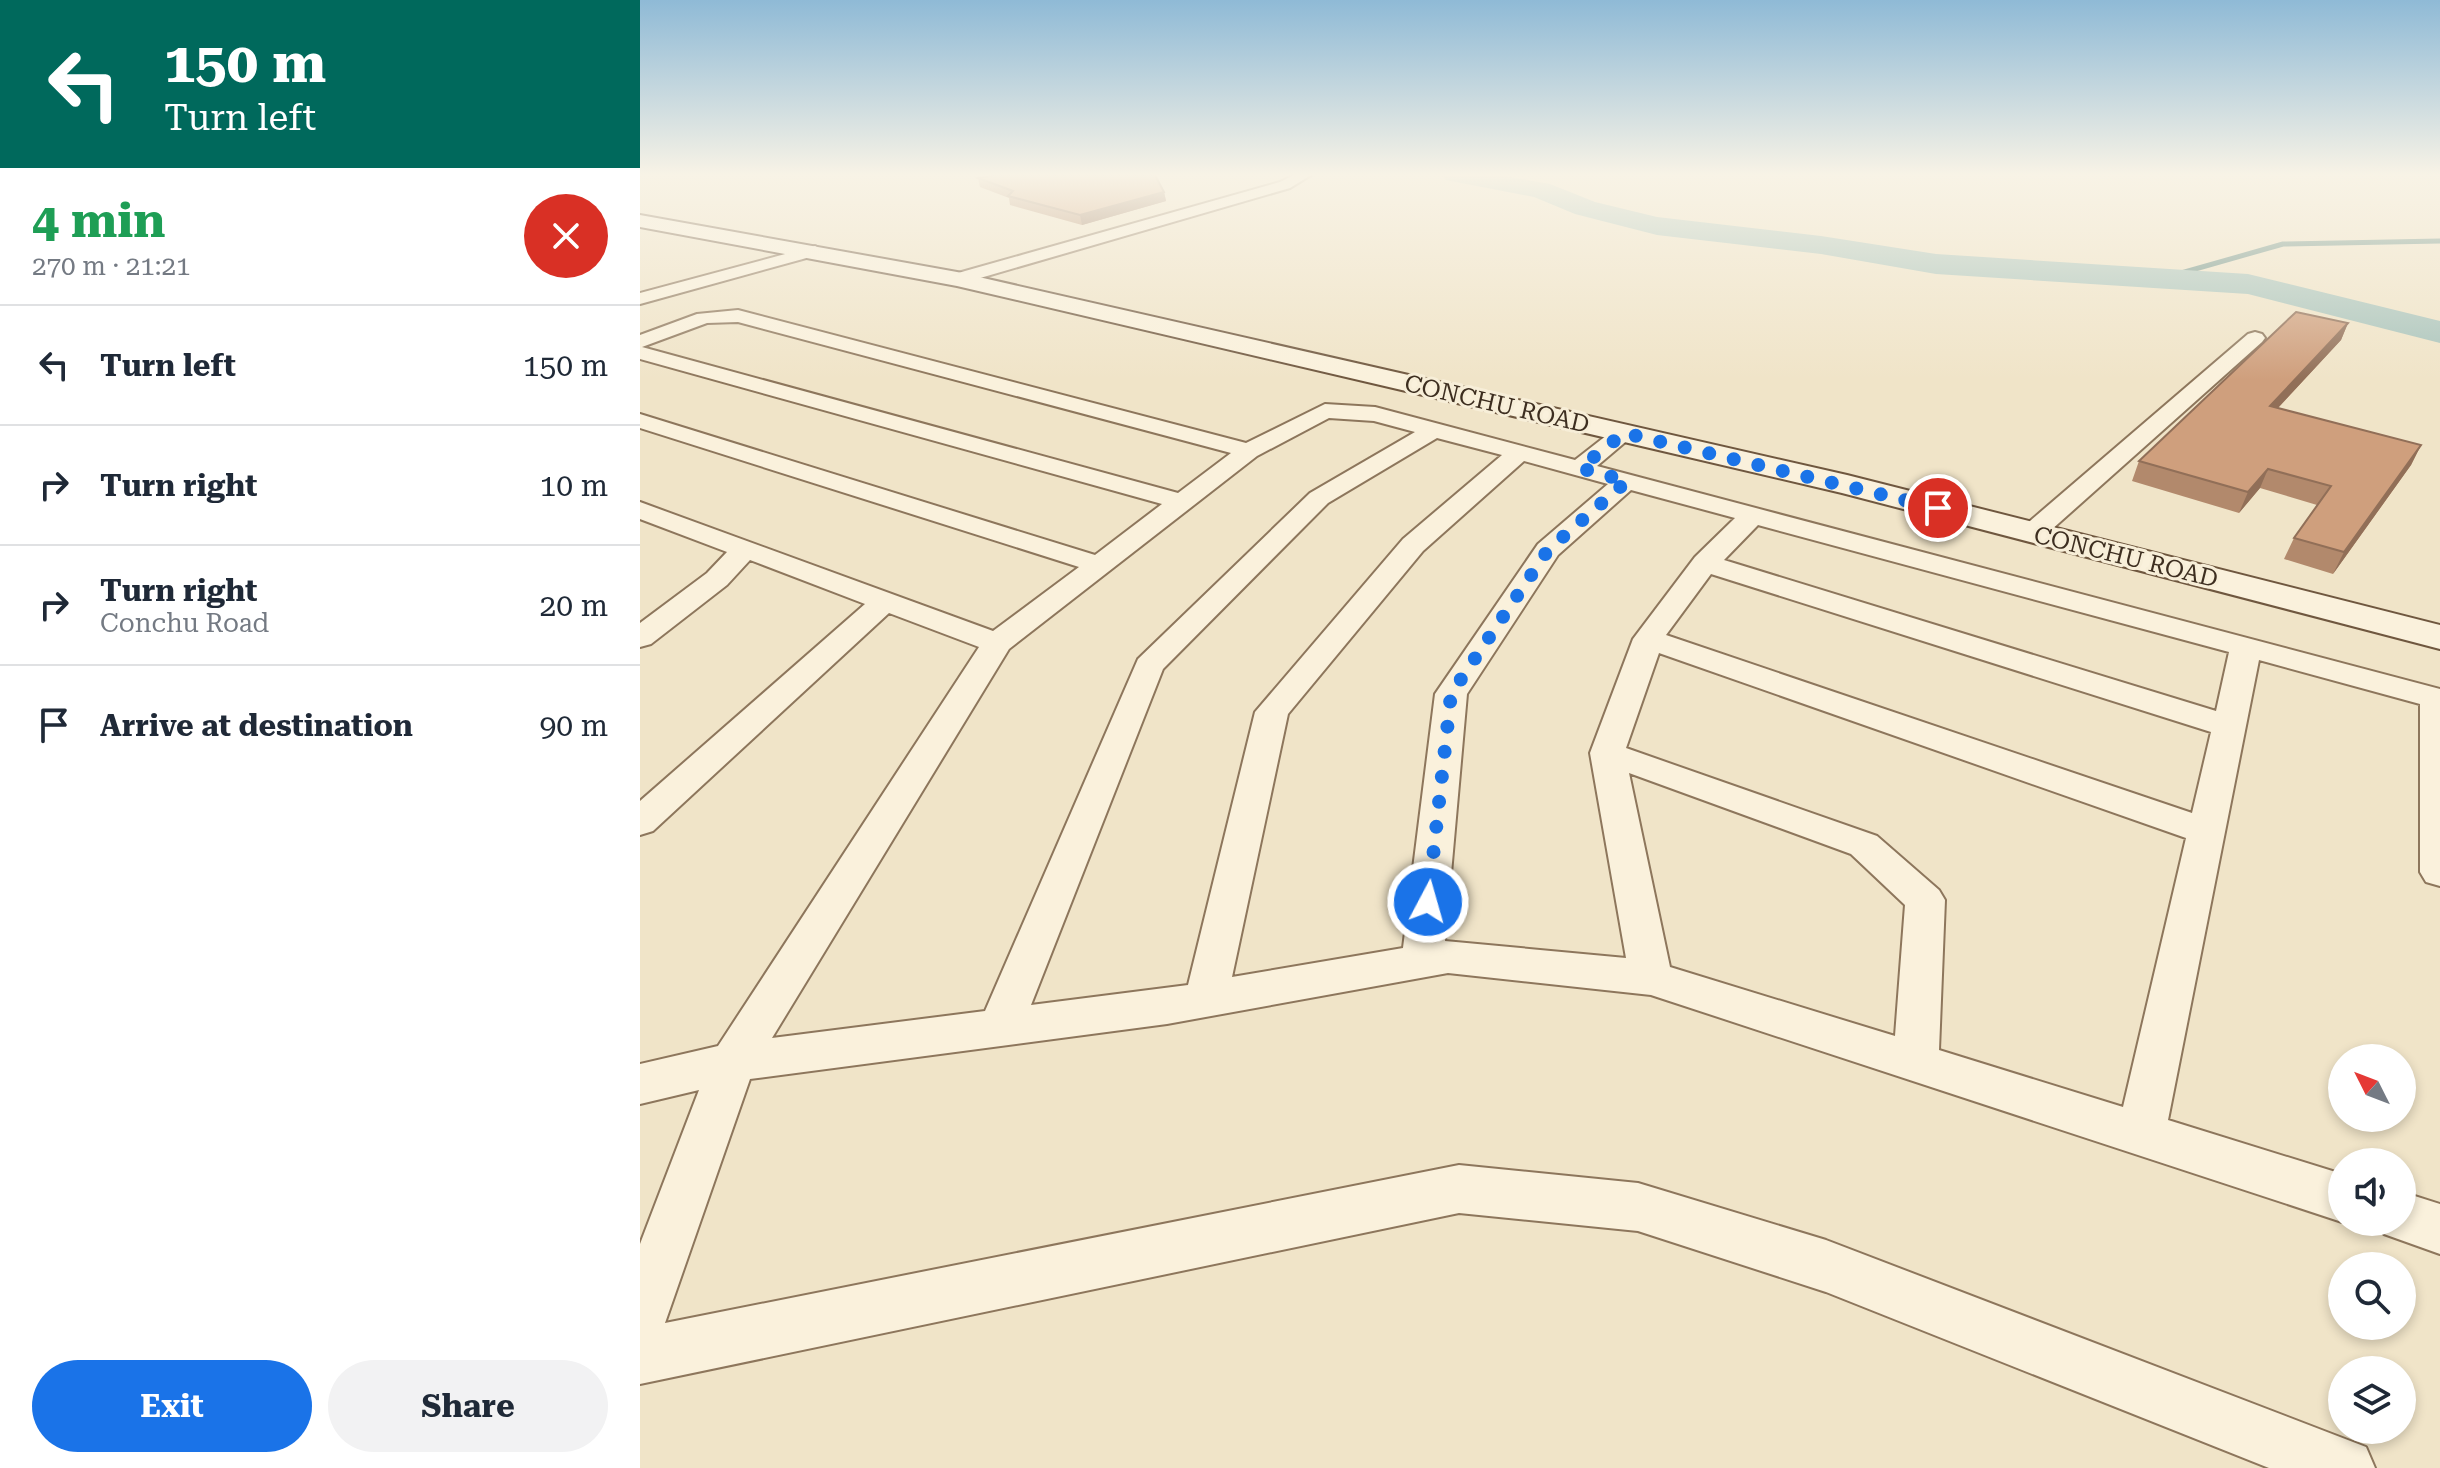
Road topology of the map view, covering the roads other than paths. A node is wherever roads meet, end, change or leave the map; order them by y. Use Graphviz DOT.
graph roads {
  1 [pos="756,244"];
  2 [pos="768,244"];
  3 [pos="1088,244"];
  4 [pos="815,251"];
  5 [pos="957,279"];
  6 [pos="668,289"];
  7 [pos="640,299"];
  8 [pos="2255,338"];
  9 [pos="640,342"];
  10 [pos="640,353"];
  11 [pos="640,421"];
  12 [pos="1434,430"];
  13 [pos="1624,433"];
  14 [pos="1249,451"];
  15 [pos="1520,452"];
  16 [pos="1580,468"];
  17 [pos="1627,481"];
  18 [pos="1182,502"];
  19 [pos="643,515"];
  20 [pos="1753,515"];
  21 [pos="2032,533"];
  22 [pos="745,549"];
  23 [pos="1705,563"];
  24 [pos="1100,565"];
  25 [pos="885,601"];
  26 [pos="2440,637"];
  27 [pos="640,638"];
  28 [pos="1648,639"];
  29 [pos="997,643"];
  30 [pos="2246,647"];
  31 [pos="2438,698"];
  32 [pos="2228,726"];
  33 [pos="1607,753"];
  34 [pos="640,822"];
  35 [pos="2205,831"];
  36 [pos="2440,872"];
  37 [pos="1422,962"];
  38 [pos="1651,978"];
  39 [pos="1206,999"];
  40 [pos="1000,1028"];
  41 [pos="733,1062"];
  42 [pos="1916,1063"];
  43 [pos="640,1084"];
  44 [pos="2141,1134"];
  45 [pos="2328,1194"];
  46 [pos="2416,1221"];
  47 [pos="2440,1229"];
  48 [pos="640,1316"];
  49 [pos="640,1356"];
  50 [pos="2345,1468"];
  1 -- 6 [label="street"];
  2 -- 4 [label="main road, CONCHU ROAD"];
  3 -- 5 [label="street"];
  4 -- 5 [label="main road, CONCHU ROAD"];
  4 -- 6 [label="street"];
  5 -- 13 [label="main road, CONCHU ROAD"];
  6 -- 7 [label="street"];
  8 -- 21 [label="street"];
  9 -- 14 [label="street"];
  10 -- 18 [label="street"];
  11 -- 24 [label="street"];
  12 -- 14 [label="street"];
  12 -- 15 [label="street"];
  12 -- 40 [label="street"];
  13 -- 16 [label="street"];
  13 -- 21 [label="main road, CONCHU ROAD"];
  14 -- 18 [label="street"];
  15 -- 16 [label="street"];
  15 -- 39 [label="street"];
  16 -- 17 [label="street"];
  17 -- 20 [label="street"];
  17 -- 37 [label="street"];
  18 -- 24 [label="street"];
  19 -- 22 [label="street"];
  20 -- 23 [label="street"];
  20 -- 30 [label="street"];
  21 -- 26 [label="main road, CONCHU ROAD"];
  22 -- 25 [label="street"];
  22 -- 27 [label="street"];
  23 -- 28 [label="street"];
  23 -- 32 [label="street"];
  24 -- 29 [label="street"];
  25 -- 29 [label="street"];
  25 -- 34 [label="street"];
  28 -- 33 [label="street"];
  28 -- 35 [label="street"];
  29 -- 41 [label="street"];
  30 -- 31 [label="street"];
  30 -- 32 [label="street"];
  31 -- 36 [label="street"];
  32 -- 35 [label="street"];
  33 -- 38 [label="street"];
  33 -- 42 [label="street"];
  35 -- 44 [label="street"];
  37 -- 38 [label="street"];
  37 -- 39 [label="street"];
  38 -- 42 [label="street"];
  39 -- 40 [label="street"];
  40 -- 41 [label="street"];
  41 -- 43 [label="street"];
  41 -- 48 [label="street"];
  42 -- 44 [label="street"];
  44 -- 45 [label="street"];
  46 -- 47 [label="street"];
  49 -- 50 [label="street"];
}
